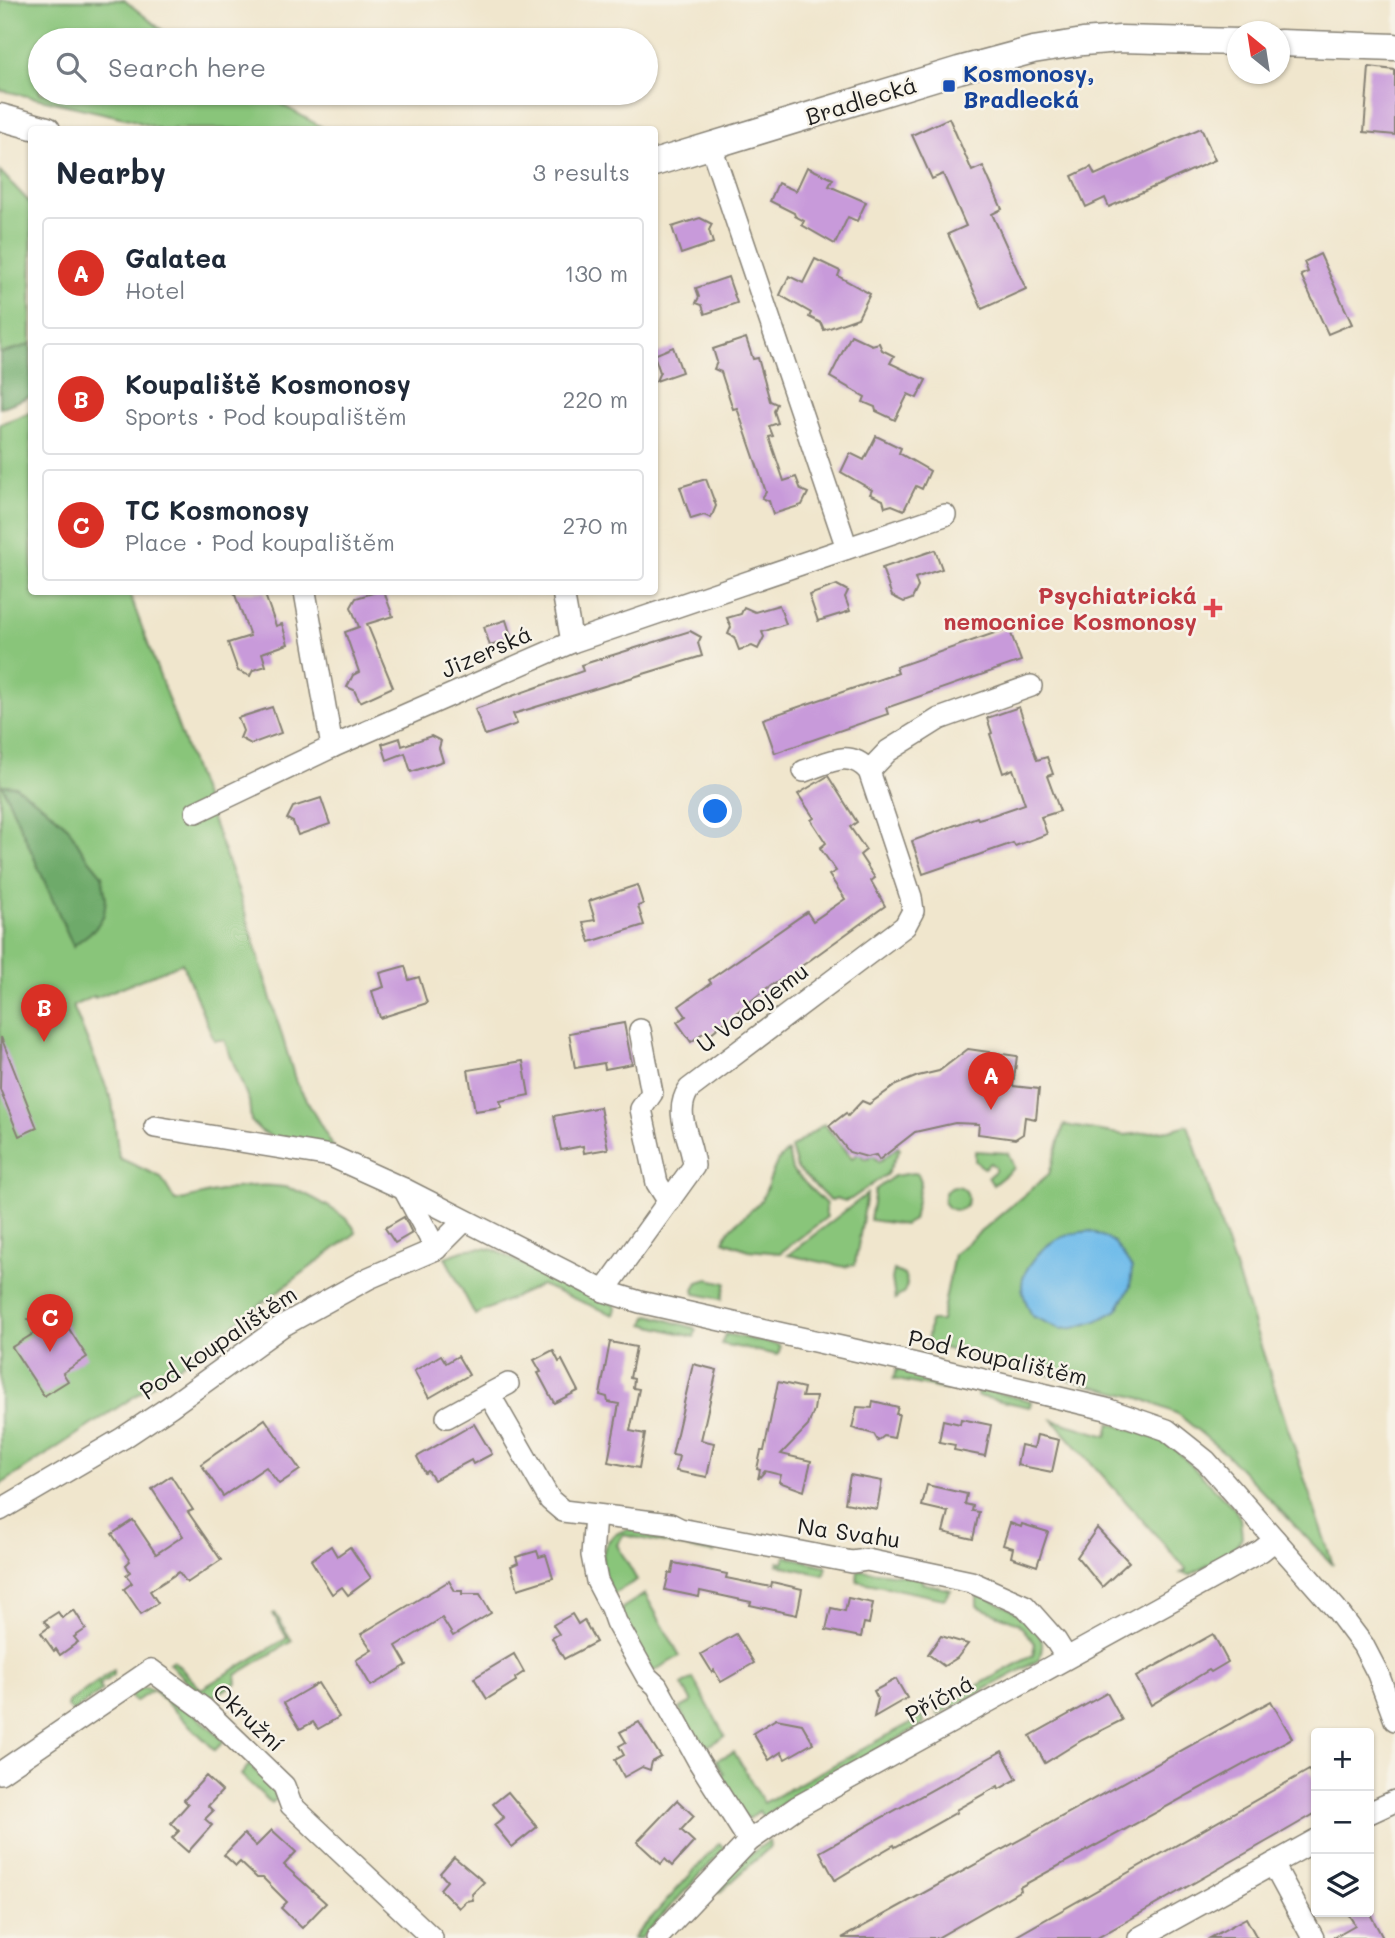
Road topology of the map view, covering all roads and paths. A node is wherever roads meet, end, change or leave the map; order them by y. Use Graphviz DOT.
graph roads {
  1 [pos="1227,42"];
  2 [pos="1290,43"];
  3 [pos="1395,47"];
  4 [pos="0,117"];
  5 [pos="33,126"];
  6 [pos="711,146"];
  7 [pos="658,162"];
  8 [pos="945,515"];
  9 [pos="847,548"];
  10 [pos="306,595"];
  11 [pos="563,595"];
  12 [pos="572,642"];
  13 [pos="1031,686"];
  14 [pos="332,747"];
  15 [pos="804,771"];
  16 [pos="869,771"];
  17 [pos="196,812"];
  18 [pos="640,1030"];
  19 [pos="155,1127"];
  20 [pos="404,1189"];
  21 [pos="669,1202"];
  22 [pos="464,1221"];
  23 [pos="436,1249"];
  24 [pos="604,1291"];
  25 [pos="447,1417"];
  26 [pos="0,1510"];
  27 [pos="596,1516"];
  28 [pos="1275,1540"];
  29 [pos="1066,1657"];
  30 [pos="1395,1720"];
  31 [pos="0,1773"];
  32 [pos="1395,1801"];
  33 [pos="1374,1811"];
  34 [pos="749,1841"];
  35 [pos="1311,1843"];
  36 [pos="1273,1864"];
  37 [pos="1166,1931"];
  38 [pos="432,1938"];
  39 [pos="657,1938"];
  40 [pos="1139,1938"];
  41 [pos="1313,1938"];
  1 -- 6 [label="street, Bradlecká"];
  2 -- 3 [label="street"];
  4 -- 5 [label="street"];
  6 -- 7 [label="street, Bradlecká"];
  6 -- 9 [label="street"];
  8 -- 9 [label="street, Jizerská"];
  9 -- 12 [label="street, Jizerská"];
  10 -- 14 [label="street"];
  11 -- 12 [label="street"];
  12 -- 14 [label="street, Jizerská"];
  13 -- 16 [label="street"];
  14 -- 17 [label="street, Jizerská"];
  15 -- 16 [label="street"];
  16 -- 21 [label="street, U Vodojemu"];
  18 -- 21 [label="street"];
  19 -- 20 [label="street, Pod koupalištěm"];
  20 -- 22 [label="street, Pod koupalištěm"];
  20 -- 23 [label="street"];
  21 -- 24 [label="street, U Vodojemu"];
  22 -- 23 [label="street, Pod koupalištěm"];
  22 -- 24 [label="street, Pod koupalištěm"];
  23 -- 26 [label="street, Pod koupalištěm"];
  24 -- 28 [label="street, Pod koupalištěm"];
  25 -- 27 [label="street, Na Svahu"];
  27 -- 29 [label="street, Na Svahu"];
  27 -- 34 [label="street"];
  28 -- 29 [label="street, Příčná"];
  28 -- 30 [label="street, Pod koupalištěm"];
  29 -- 34 [label="street, Příčná"];
  31 -- 38 [label="street, Okružní"];
  32 -- 33 [label="street"];
  34 -- 39 [label="street, Příčná"];
  35 -- 36 [label="street"];
  36 -- 37 [label="street"];
  36 -- 41 [label="street"];
  37 -- 40 [label="street"];
}
